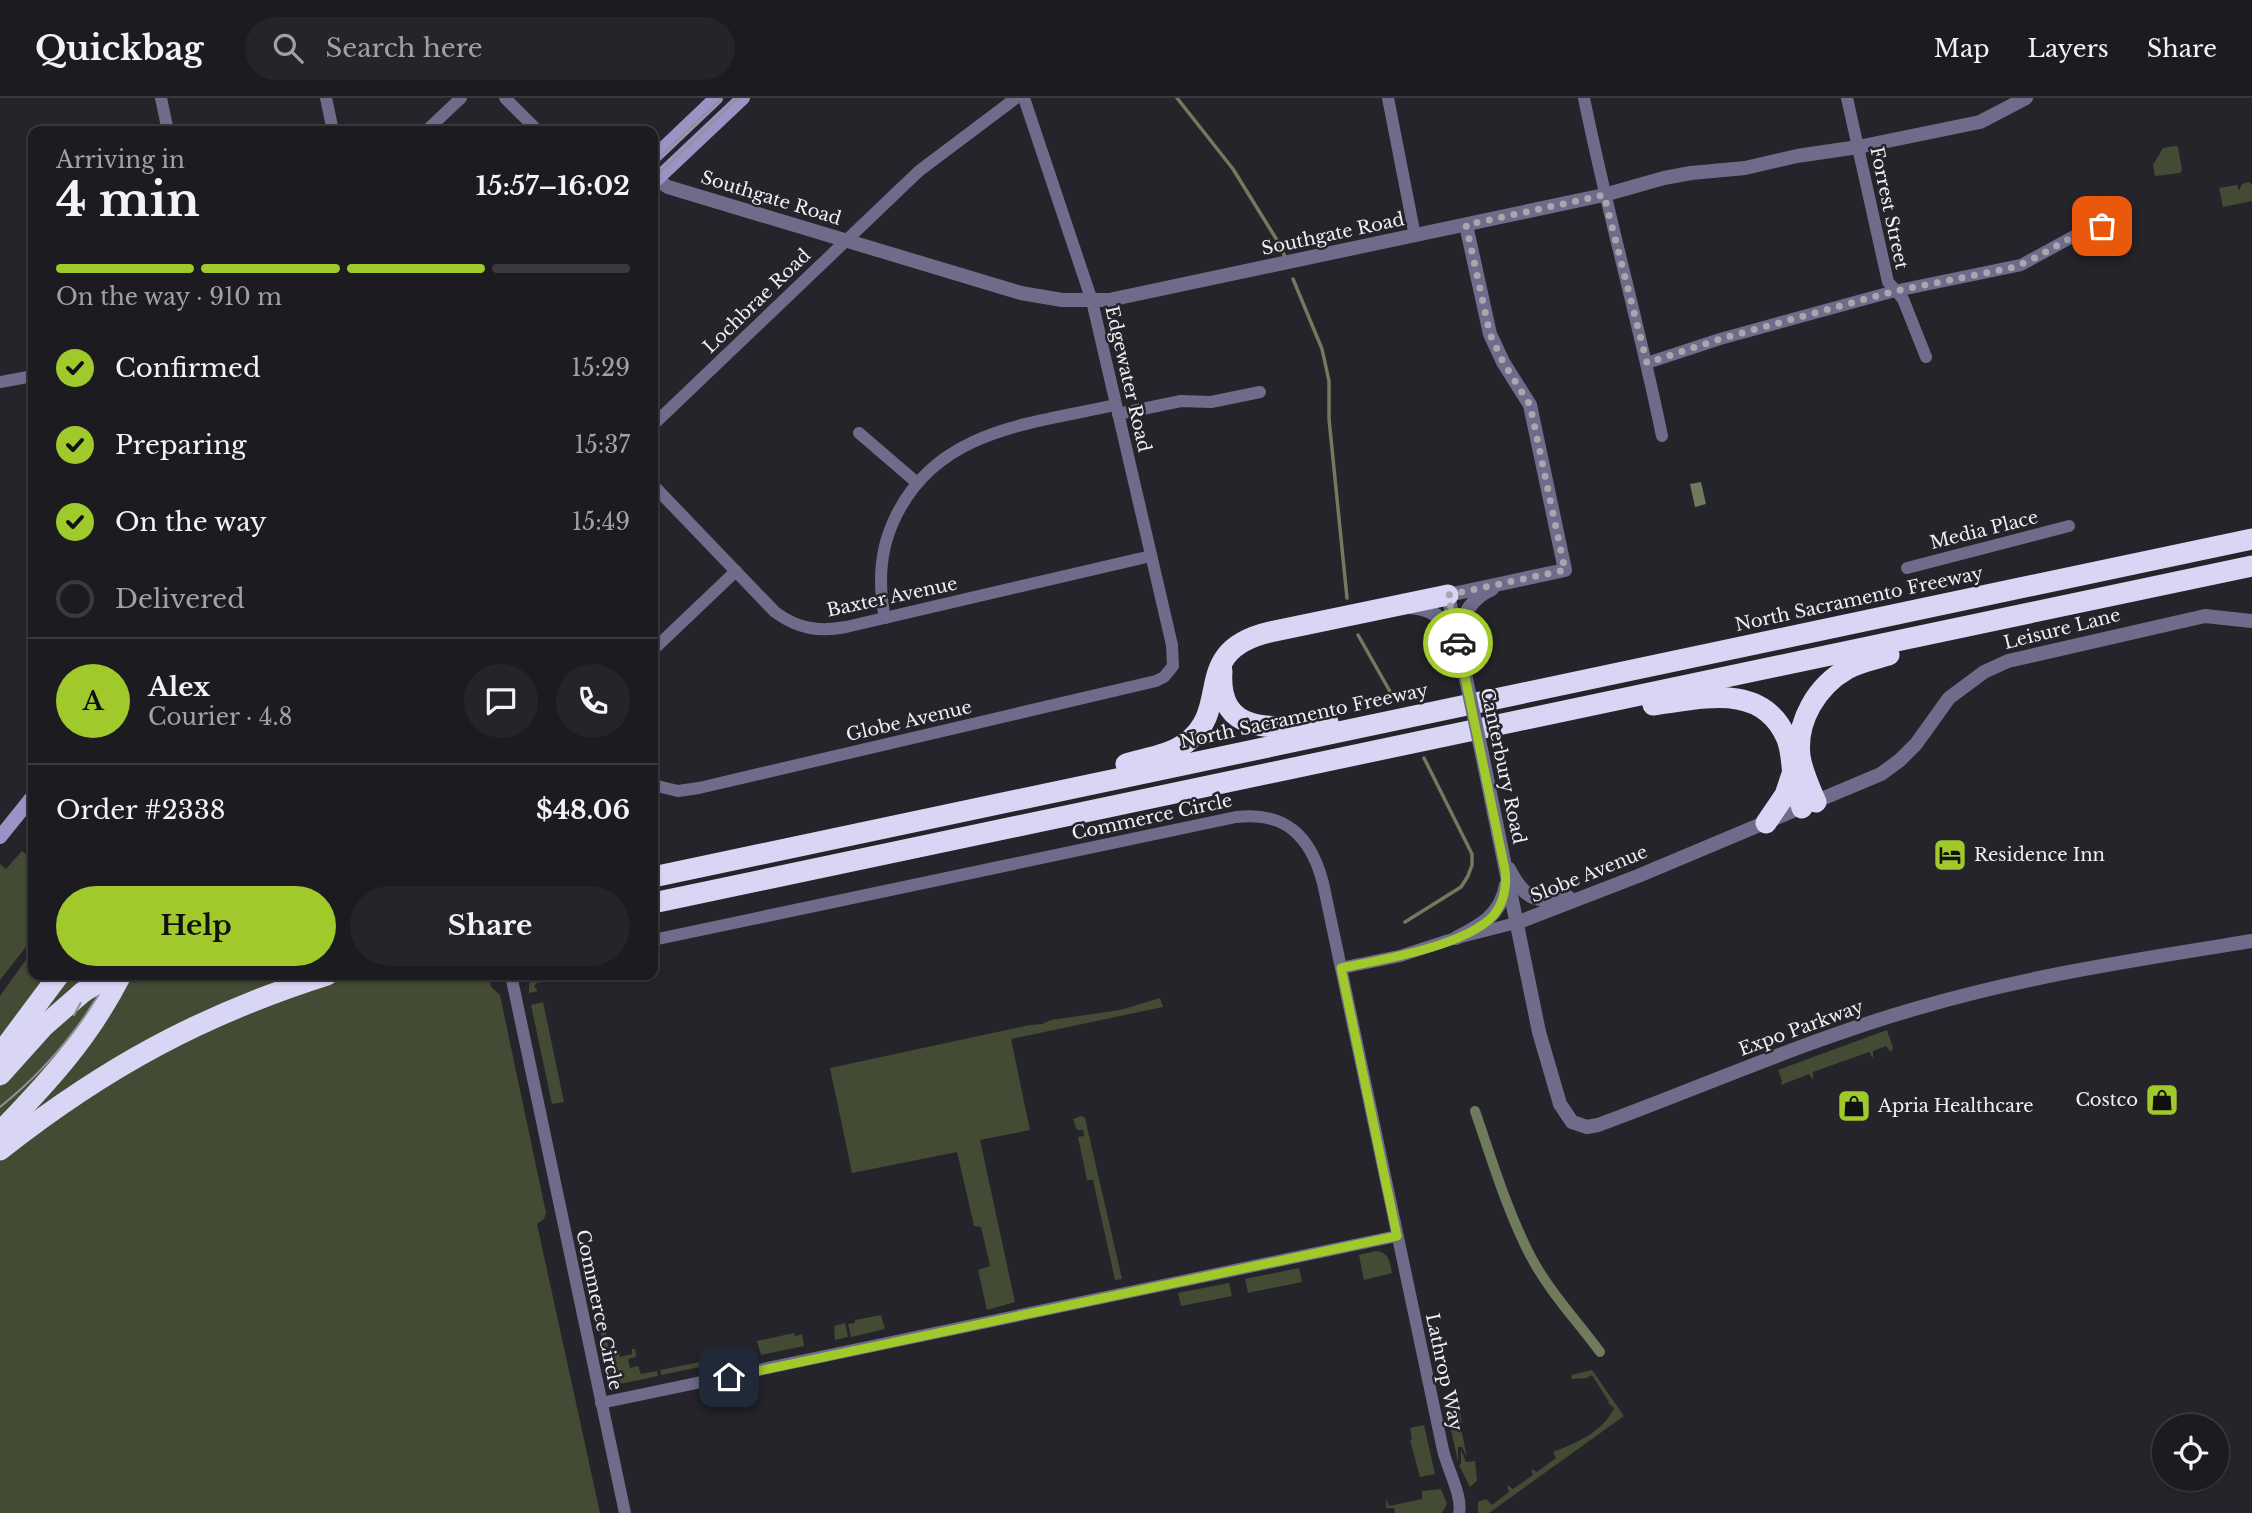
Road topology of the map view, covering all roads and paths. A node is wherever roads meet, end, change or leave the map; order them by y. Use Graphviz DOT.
graph roads {
  1 [pos="161,98"];
  2 [pos="326,98"];
  3 [pos="461,98"];
  4 [pos="505,98"];
  5 [pos="716,98"];
  6 [pos="743,98"];
  7 [pos="1016,98"];
  8 [pos="1024,98"];
  9 [pos="1388,98"];
  10 [pos="1584,98"];
  11 [pos="1847,98"];
  12 [pos="2026,98"];
  13 [pos="167,126"];
  14 [pos="332,126"];
  15 [pos="431,126"];
  16 [pos="533,126"];
  17 [pos="1858,147"];
  18 [pos="658,153"];
  19 [pos="658,176"];
  20 [pos="658,182"];
  21 [pos="1604,195"];
  22 [pos="1466,225"];
  23 [pos="2113,227"];
  24 [pos="1415,236"];
  25 [pos="846,240"];
  26 [pos="1895,291"];
  27 [pos="1092,301"];
  28 [pos="1926,357"];
  29 [pos="1647,363"];
  30 [pos="28,377"];
  31 [pos="0,382"];
  32 [pos="1260,393"];
  33 [pos="1117,410"];
  34 [pos="658,420"];
  35 [pos="859,433"];
  36 [pos="1662,436"];
  37 [pos="916,482"];
  38 [pos="658,490"];
  39 [pos="2070,526"];
  40 [pos="2252,539"];
  41 [pos="1151,556"];
  42 [pos="2252,566"];
  43 [pos="1907,568"];
  44 [pos="736,571"];
  45 [pos="2252,577"];
  46 [pos="1506,582"];
  47 [pos="2129,592"];
  48 [pos="1448,595"];
  49 [pos="1391,606"];
  50 [pos="2026,614"];
  51 [pos="885,618"];
  52 [pos="2252,621"];
  53 [pos="1457,636"];
  54 [pos="658,645"];
  55 [pos="1222,661"];
  56 [pos="1170,672"];
  57 [pos="1438,711"];
  58 [pos="1505,722"];
  59 [pos="1793,768"];
  60 [pos="658,787"];
  61 [pos="28,802"];
  62 [pos="1809,805"];
  63 [pos="942,816"];
  64 [pos="1766,823"];
  65 [pos="0,837"];
  66 [pos="1502,853"];
  67 [pos="658,876"];
  68 [pos="1506,880"];
  69 [pos="1587,896"];
  70 [pos="658,902"];
  71 [pos="1516,923"];
  72 [pos="1456,938"];
  73 [pos="658,939"];
  74 [pos="2252,941"];
  75 [pos="1341,968"];
  76 [pos="56,980"];
  77 [pos="103,980"];
  78 [pos="118,980"];
  79 [pos="311,980"];
  80 [pos="512,980"];
  81 [pos="0,1054"];
  82 [pos="0,1075"];
  83 [pos="0,1132"];
  84 [pos="0,1150"];
  85 [pos="1397,1236"];
  86 [pos="601,1403"];
  87 [pos="625,1513"];
  88 [pos="1459,1513"];
  1 -- 13 [label="street"];
  2 -- 14 [label="street"];
  3 -- 15 [label="street"];
  4 -- 16 [label="street"];
  5 -- 18 [label="main road"];
  6 -- 19 [label="main road"];
  7 -- 25 [label="street, Lochbrae Road"];
  8 -- 27 [label="street, Edgewater Road"];
  9 -- 24 [label="street"];
  10 -- 21 [label="street"];
  11 -- 17 [label="street, Forrest Street"];
  12 -- 17 [label="street, Southgate Road"];
  17 -- 21 [label="street, Southgate Road"];
  17 -- 26 [label="street, Forrest Street"];
  20 -- 25 [label="street, Southgate Road"];
  21 -- 22 [label="street, Southgate Road"];
  21 -- 29 [label="street"];
  22 -- 24 [label="street, Southgate Road"];
  22 -- 46 [label="street"];
  23 -- 26 [label="street"];
  24 -- 27 [label="street, Southgate Road"];
  25 -- 27 [label="street, Southgate Road"];
  25 -- 34 [label="street, Lochbrae Road"];
  26 -- 28 [label="street, Forrest Street"];
  26 -- 29 [label="street"];
  27 -- 33 [label="street, Edgewater Road"];
  29 -- 36 [label="street"];
  30 -- 31 [label="street"];
  32 -- 33 [label="street"];
  33 -- 37 [label="street"];
  33 -- 41 [label="street, Edgewater Road"];
  35 -- 37 [label="street"];
  37 -- 51 [label="street"];
  38 -- 44 [label="street, Baxter Avenue"];
  39 -- 43 [label="street, Media Place"];
  40 -- 57 [label="highway, North Sacramento Freeway"];
  41 -- 51 [label="street, Baxter Avenue"];
  41 -- 56 [label="street, Edgewater Road"];
  42 -- 47 [label="highway"];
  44 -- 51 [label="street, Baxter Avenue"];
  44 -- 54 [label="street"];
  45 -- 47 [label="highway"];
  46 -- 48 [label="street"];
  46 -- 53 [label="street"];
  47 -- 50 [label="highway"];
  48 -- 49 [label="highway"];
  48 -- 53 [label="street, Canterbury Road"];
  49 -- 53 [label="street"];
  49 -- 55 [label="highway"];
  50 -- 58 [label="highway"];
  50 -- 62 [label="highway"];
  52 -- 62 [label="street, Leisure Lane"];
  53 -- 66 [label="street, Canterbury Road, bridge"];
  55 -- 57 [label="highway"];
  55 -- 63 [label="highway"];
  56 -- 60 [label="street, Globe Avenue"];
  57 -- 63 [label="highway, North Sacramento Freeway"];
  58 -- 59 [label="highway"];
  58 -- 70 [label="highway"];
  59 -- 62 [label="highway"];
  59 -- 64 [label="highway"];
  61 -- 65 [label="main road"];
  62 -- 64 [label="street, Leisure Lane"];
  63 -- 67 [label="highway, North Sacramento Freeway"];
  64 -- 69 [label="street, Slobe Avenue"];
  66 -- 68 [label="street, Canterbury Road"];
  66 -- 69 [label="street"];
  68 -- 71 [label="street, Canterbury Road"];
  68 -- 72 [label="street"];
  69 -- 71 [label="street, Slobe Avenue"];
  71 -- 72 [label="street, Slobe Avenue"];
  71 -- 74 [label="street, Expo Parkway"];
  72 -- 75 [label="street, Slobe Avenue"];
  73 -- 75 [label="street, Commerce Circle"];
  75 -- 85 [label="street, Commerce Circle"];
  76 -- 81 [label="highway"];
  77 -- 82 [label="highway, bridge"];
  78 -- 83 [label="highway"];
  79 -- 84 [label="highway"];
  80 -- 86 [label="street, Commerce Circle"];
  85 -- 86 [label="street, Commerce Circle"];
  85 -- 88 [label="street, Lathrop Way"];
  86 -- 87 [label="street"];
}
